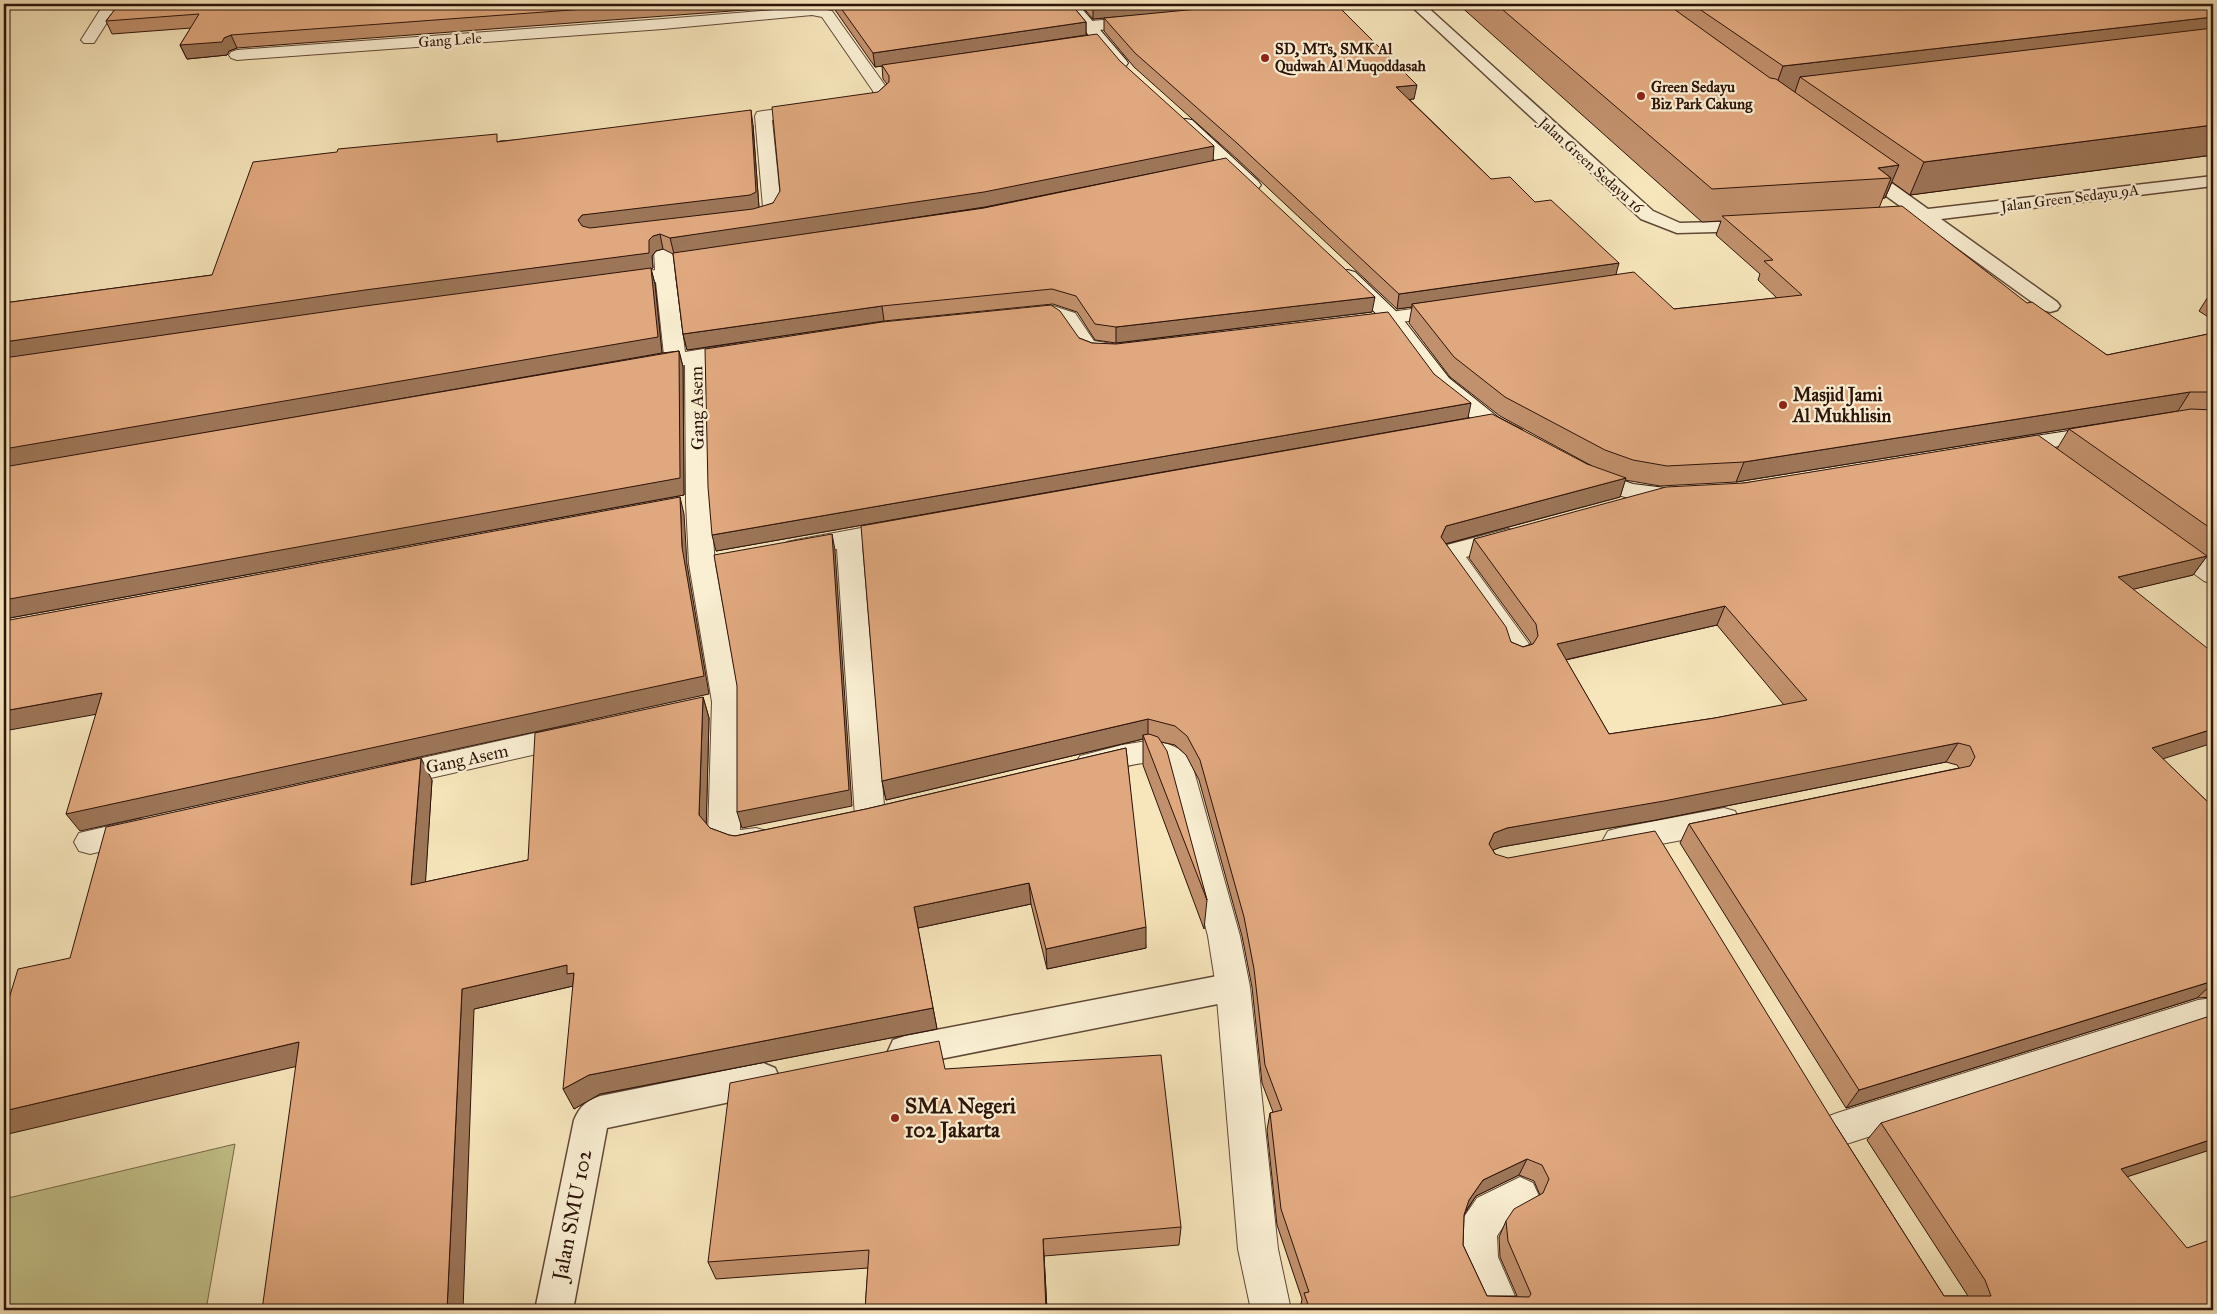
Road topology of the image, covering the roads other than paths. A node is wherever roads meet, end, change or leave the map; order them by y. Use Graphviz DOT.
graph roads {
  1 [pos="115,4"];
  2 [pos="1070,4"];
  3 [pos="1416,4"];
  4 [pos="1158,20"];
  5 [pos="1091,36"];
  6 [pos="89,40"];
  7 [pos="237,55"];
  8 [pos="888,72"];
  9 [pos="869,75"];
  10 [pos="1134,78"];
  11 [pos="1171,111"];
  12 [pos="762,116"];
  13 [pos="743,118"];
  14 [pos="1847,159"];
  15 [pos="2213,181"];
  16 [pos="1265,198"];
  17 [pos="1927,215"];
  18 [pos="1860,219"];
  19 [pos="728,220"];
  20 [pos="1773,225"];
  21 [pos="643,230"];
  22 [pos="1336,265"];
  23 [pos="671,266"];
  24 [pos="597,284"];
  25 [pos="2050,306"];
  26 [pos="1468,307"];
  27 [pos="1003,316"];
  28 [pos="1392,318"];
  29 [pos="1343,324"];
  30 [pos="756,347"];
  31 [pos="1136,348"];
  32 [pos="686,358"];
  33 [pos="626,368"];
  34 [pos="1491,423"];
  35 [pos="1462,428"];
  36 [pos="2117,430"];
  37 [pos="2032,444"];
  38 [pos="1532,445"];
  39 [pos="1993,450"];
  40 [pos="2056,461"];
  41 [pos="1573,467"];
  42 [pos="1700,495"];
  43 [pos="1660,496"];
  44 [pos="1612,509"];
  45 [pos="923,524"];
  46 [pos="2150,529"];
  47 [pos="1528,532"];
  48 [pos="849,538"];
  49 [pos="771,552"];
  50 [pos="2213,575"];
  51 [pos="1517,654"];
  52 [pos="726,702"];
  53 [pos="697,708"];
  54 [pos="600,730"];
  55 [pos="1065,770"];
  56 [pos="367,781"];
  57 [pos="1753,814"];
  58 [pos="870,817"];
  59 [pos="167,825"];
  60 [pos="787,834"];
  61 [pos="90,842"];
  62 [pos="1588,846"];
  63 [pos="1233,986"];
  64 [pos="2213,1013"];
  65 [pos="872,1058"];
  66 [pos="795,1073"];
  67 [pos="1837,1130"];
  68 [pos="1520,1196"];
  69 [pos="554,1310"];
  70 [pos="1271,1310"];
  71 [pos="1501,1310"];
  1 -- 6 [label="street"];
  2 -- 5 [label="street"];
  3 -- 20 [label="lane, Jalan Green Sedayu 16"];
  4 -- 5 [label="street"];
  5 -- 10 [label="street"];
  7 -- 9 [label="street, Gang Lele"];
  8 -- 9 [label="street"];
  9 -- 12 [label="street"];
  11 -- 16 [label="street"];
  12 -- 13 [label="street"];
  12 -- 19 [label="street"];
  14 -- 17 [label="lane"];
  15 -- 17 [label="lane, Jalan Green Sedayu 9A"];
  17 -- 18 [label="lane"];
  17 -- 25 [label="lane"];
  21 -- 23 [label="street"];
  22 -- 28 [label="street"];
  23 -- 24 [label="street"];
  23 -- 32 [label="street"];
  26 -- 28 [label="street"];
  27 -- 31 [label="street"];
  28 -- 29 [label="street"];
  28 -- 34 [label="street"];
  30 -- 32 [label="street"];
  32 -- 33 [label="street, Gang Asem"];
  32 -- 52 [label="street, Gang Asem"];
  34 -- 35 [label="street"];
  34 -- 38 [label="street"];
  36 -- 37 [label="street"];
  37 -- 39 [label="street"];
  37 -- 40 [label="street"];
  41 -- 43 [label="street"];
  42 -- 43 [label="street"];
  43 -- 44 [label="street"];
  45 -- 48 [label="street"];
  46 -- 50 [label="street"];
  47 -- 51 [label="street"];
  48 -- 49 [label="street"];
  48 -- 58 [label="street"];
  52 -- 53 [label="street"];
  52 -- 60 [label="street, Gang Asem"];
  54 -- 56 [label="street, Gang Asem"];
  55 -- 63 [label="street"];
  57 -- 62 [label="street"];
  59 -- 61 [label="street"];
  63 -- 65 [label="lane"];
  63 -- 70 [label="street"];
  64 -- 67 [label="street"];
  66 -- 69 [label="lane, Jalan SMU 102"];
  68 -- 71 [label="street"];
}
